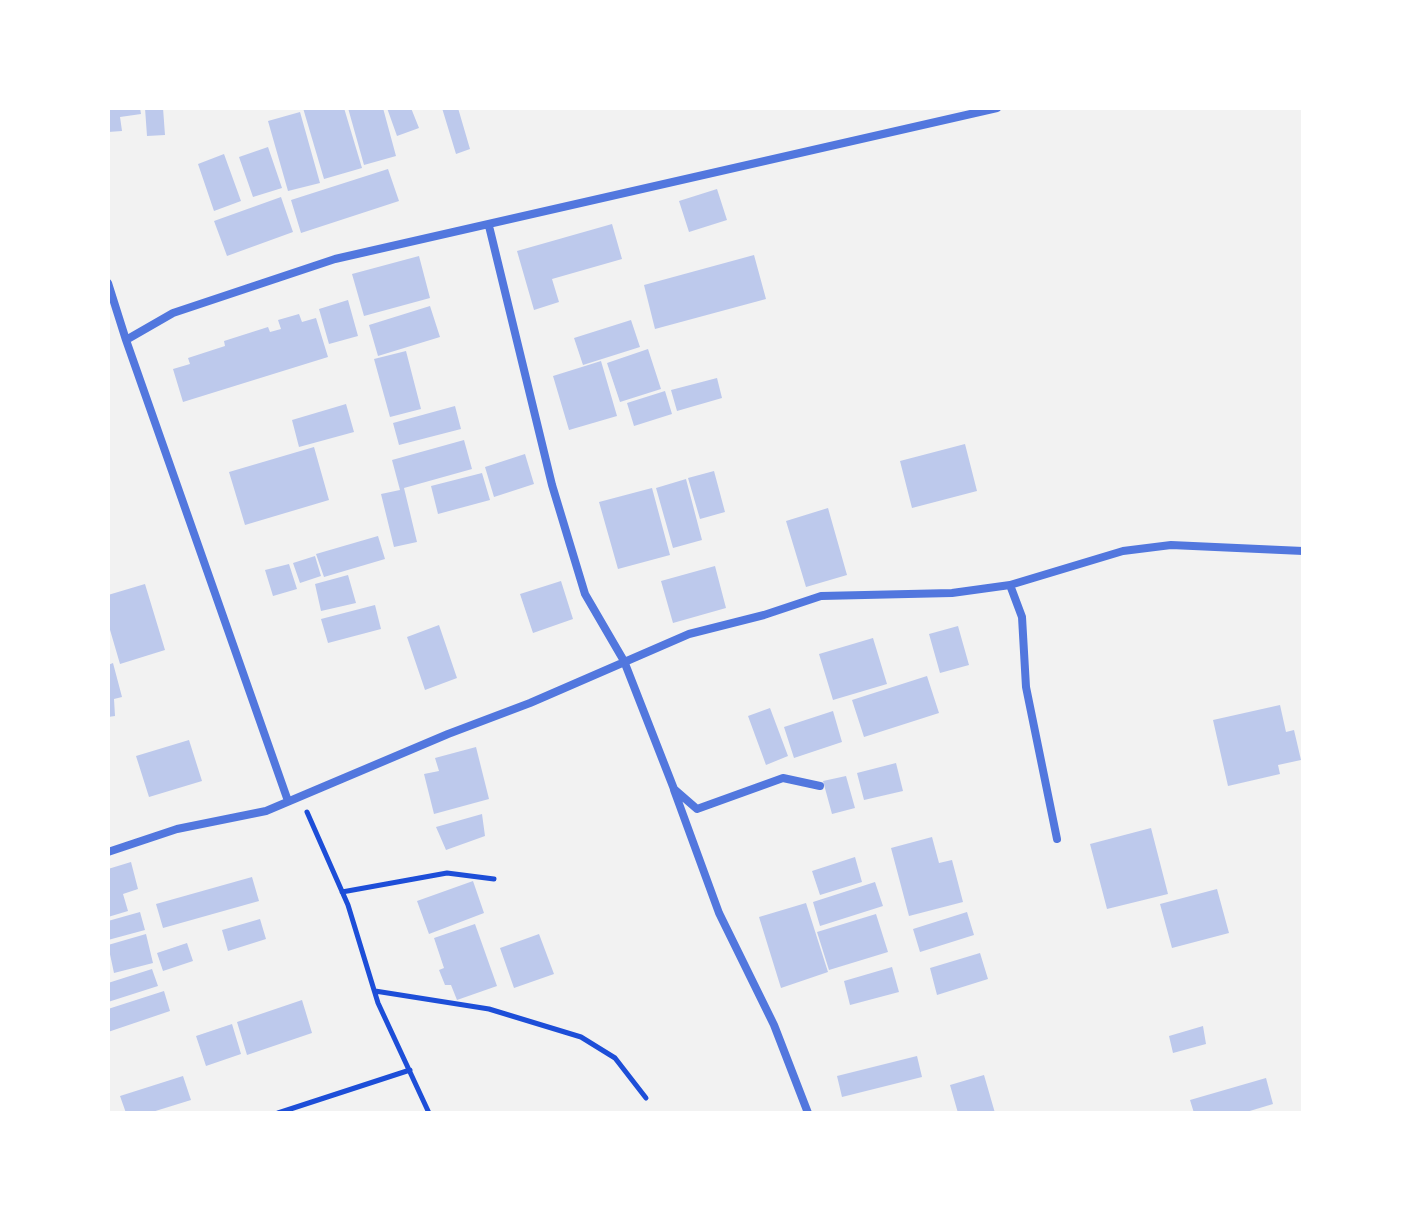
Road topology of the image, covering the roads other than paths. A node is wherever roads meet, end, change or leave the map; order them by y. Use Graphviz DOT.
graph roads {
  1 [pos="997,108"];
  2 [pos="489,226"];
  3 [pos="108,283"];
  4 [pos="126,340"];
  5 [pos="1303,551"];
  6 [pos="1010,585"];
  7 [pos="624,661"];
  8 [pos="820,786"];
  9 [pos="674,789"];
  10 [pos="288,801"];
  11 [pos="1057,839"];
  12 [pos="108,852"];
  13 [pos="808,1113"];
  1 -- 2 [label="street"];
  2 -- 4 [label="street"];
  2 -- 7 [label="street"];
  3 -- 4 [label="street"];
  4 -- 10 [label="street"];
  5 -- 6 [label="street"];
  6 -- 7 [label="street"];
  6 -- 11 [label="street"];
  7 -- 9 [label="street"];
  7 -- 10 [label="street"];
  8 -- 9 [label="street"];
  9 -- 13 [label="street"];
  10 -- 12 [label="street"];
}
